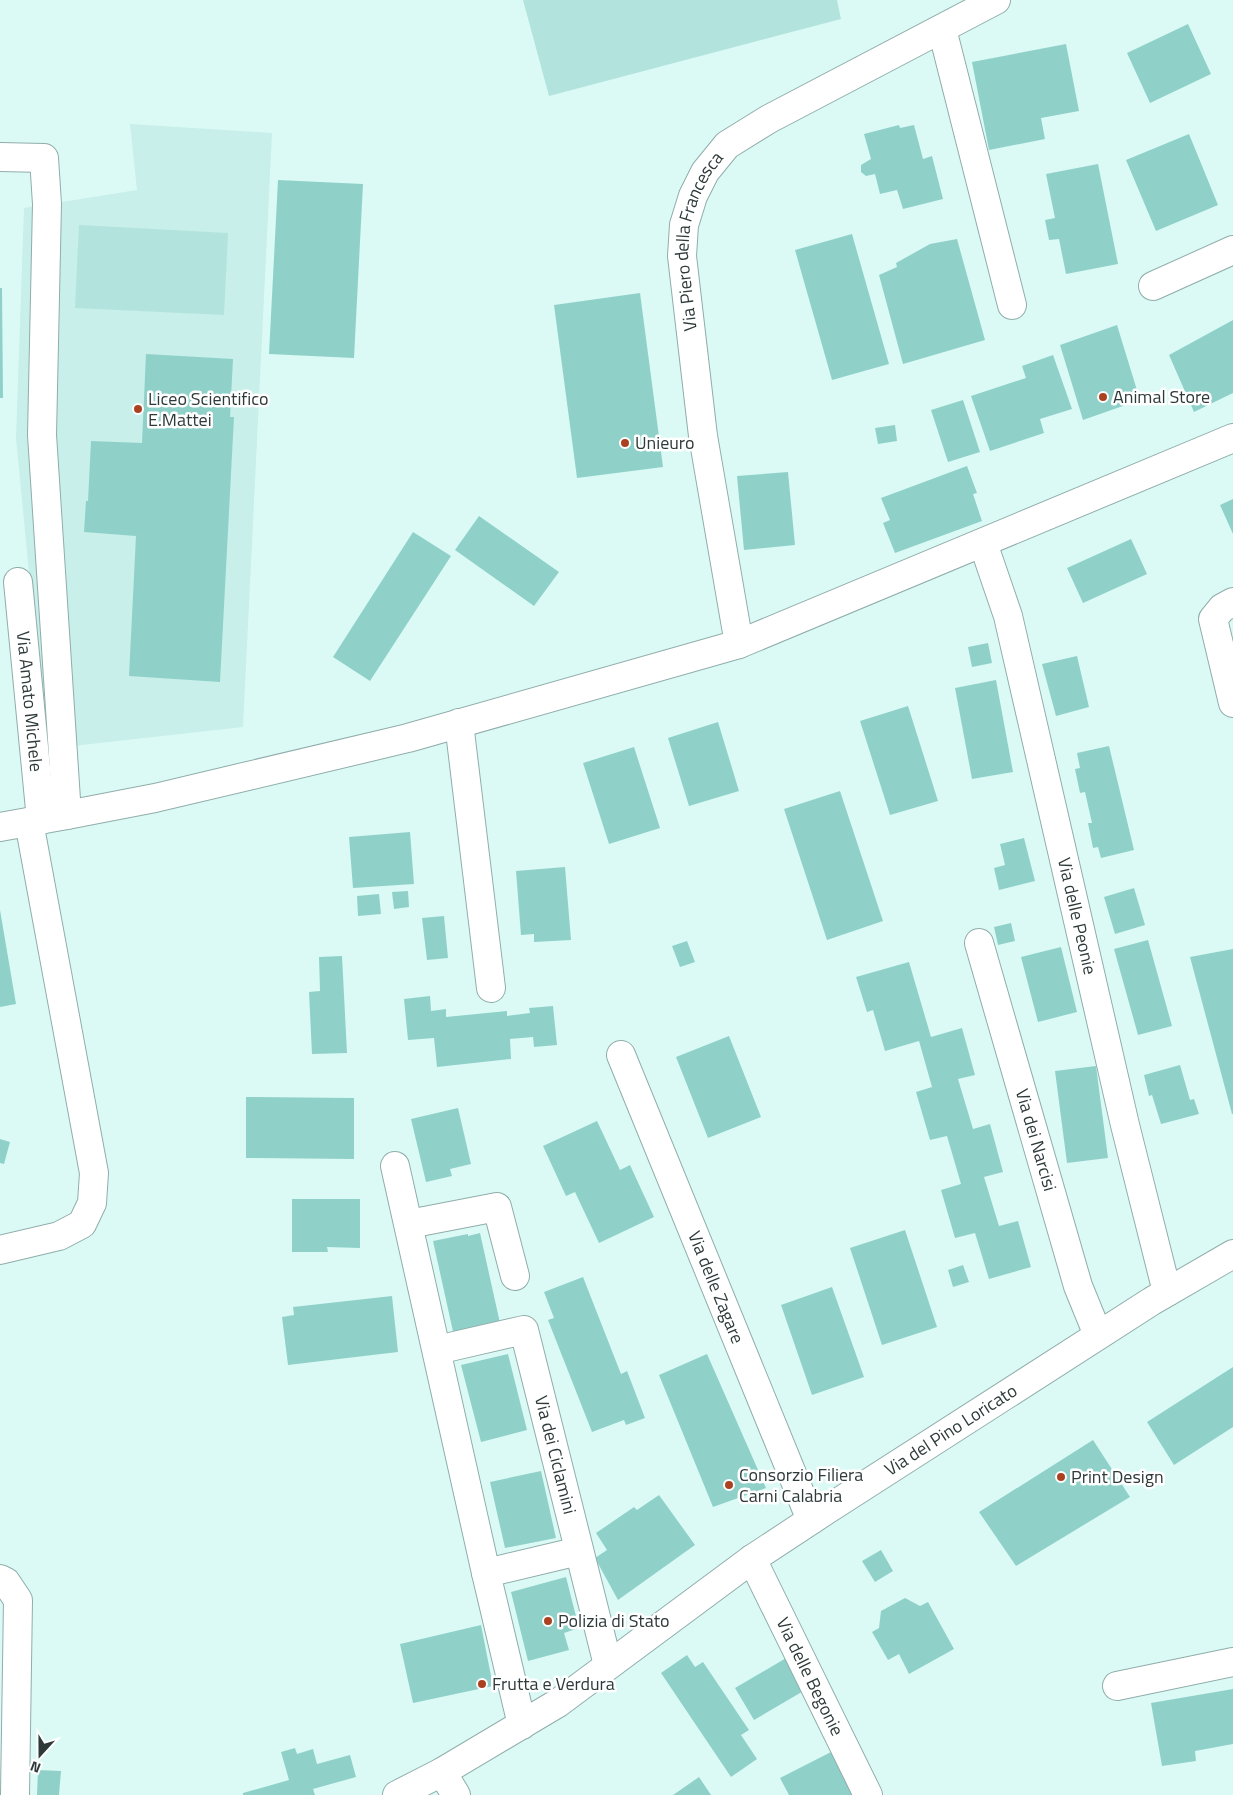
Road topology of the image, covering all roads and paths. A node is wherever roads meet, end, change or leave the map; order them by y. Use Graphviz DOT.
graph roads {
  1 [pos="980,4"];
  2 [pos="942,29"];
  3 [pos="0,157"];
  4 [pos="1233,250"];
  5 [pos="1153,286"];
  6 [pos="1012,305"];
  7 [pos="1233,438"];
  8 [pos="983,543"];
  9 [pos="18,582"];
  10 [pos="1233,602"];
  11 [pos="739,644"];
  12 [pos="1233,703"];
  13 [pos="459,723"];
  14 [pos="46,819"];
  15 [pos="0,826"];
  16 [pos="979,942"];
  17 [pos="492,988"];
  18 [pos="621,1055"];
  19 [pos="395,1166"];
  20 [pos="409,1224"];
  21 [pos="0,1250"];
  22 [pos="1233,1254"];
  23 [pos="515,1276"];
  24 [pos="1167,1292"];
  25 [pos="1098,1334"];
  26 [pos="437,1350"];
  27 [pos="811,1520"];
  28 [pos="579,1551"];
  29 [pos="752,1559"];
  30 [pos="486,1573"];
  31 [pos="0,1579"];
  32 [pos="1233,1662"];
  33 [pos="608,1665"];
  34 [pos="1117,1686"];
  35 [pos="522,1725"];
  36 [pos="442,1772"];
  37 [pos="14,1795"];
  38 [pos="397,1795"];
  39 [pos="456,1795"];
  40 [pos="868,1795"];
  1 -- 2 [label="street, Via Piero della Francesca"];
  2 -- 6 [label="street"];
  2 -- 11 [label="street, Via Piero della Francesca"];
  3 -- 14 [label="street"];
  4 -- 5 [label="street"];
  7 -- 8 [label="street"];
  8 -- 11 [label="street"];
  8 -- 24 [label="street, Via delle Peonie"];
  9 -- 14 [label="street, Via Amato Michele"];
  10 -- 12 [label="street"];
  11 -- 13 [label="street"];
  13 -- 14 [label="street"];
  13 -- 17 [label="street"];
  14 -- 15 [label="street"];
  14 -- 21 [label="street"];
  16 -- 25 [label="street, Via dei Narcisi"];
  18 -- 27 [label="street, Via delle Zagare"];
  19 -- 20 [label="street"];
  20 -- 23 [label="street"];
  20 -- 26 [label="street"];
  22 -- 24 [label="street, Via del Pino Loricato"];
  24 -- 25 [label="street, Via del Pino Loricato"];
  25 -- 27 [label="street, Via del Pino Loricato"];
  26 -- 28 [label="street, Via dei Ciclamini"];
  26 -- 30 [label="street"];
  27 -- 29 [label="street, Via del Pino Loricato"];
  28 -- 30 [label="street"];
  28 -- 33 [label="street, Via dei Ciclamini"];
  29 -- 33 [label="street, Via del Pino Loricato"];
  29 -- 40 [label="street, Via delle Begonie"];
  30 -- 35 [label="street"];
  31 -- 37 [label="street"];
  32 -- 34 [label="street"];
  33 -- 35 [label="street, Via del Pino Loricato"];
  35 -- 36 [label="street, Via del Pino Loricato"];
  36 -- 38 [label="street, Via del Pino Loricato"];
  36 -- 39 [label="street"];
}
